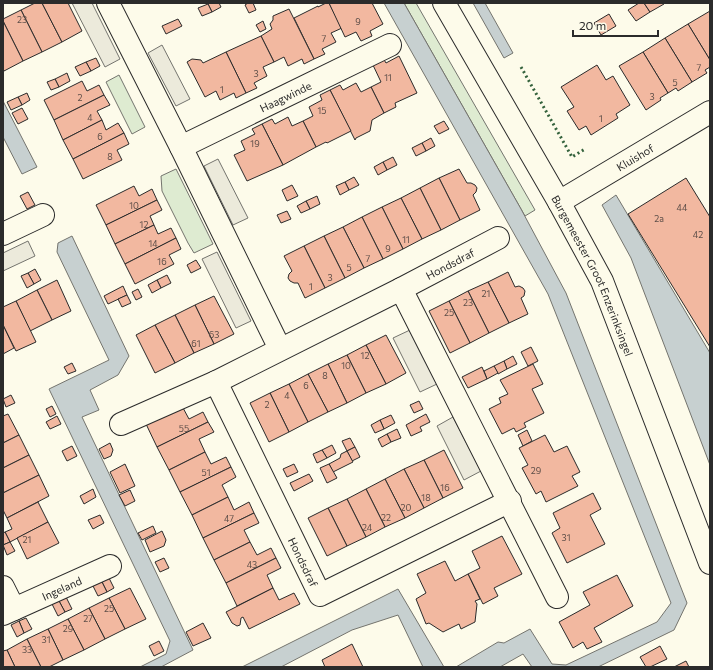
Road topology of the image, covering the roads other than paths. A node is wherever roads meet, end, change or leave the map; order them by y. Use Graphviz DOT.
graph roads {
  1 [pos="108,3"];
  2 [pos="444,3"];
  3 [pos="390,45"];
  4 [pos="710,112"];
  5 [pos="181,147"];
  6 [pos="559,202"];
  7 [pos="43,215"];
  8 [pos="3,234"];
  9 [pos="498,238"];
  10 [pos="401,289"];
  11 [pos="280,349"];
  12 [pos="216,382"];
  13 [pos="121,424"];
  14 [pos="510,501"];
  15 [pos="710,563"];
  16 [pos="110,566"];
  17 [pos="3,587"];
  18 [pos="557,597"];
  19 [pos="8,612"];
  1 -- 5 [label="street"];
  2 -- 6 [label="street, Burgemeester Groot Enzerinksingel"];
  3 -- 5 [label="street, Haagwinde"];
  4 -- 6 [label="street, Kluishof"];
  5 -- 11 [label="street"];
  6 -- 15 [label="street, Burgemeester Groot Enzerinksingel"];
  7 -- 8 [label="street"];
  9 -- 10 [label="street, Hondsdraf"];
  10 -- 11 [label="street, Hondsdraf"];
  10 -- 14 [label="street"];
  11 -- 12 [label="street, Hondsdraf"];
  12 -- 13 [label="street, Hondsdraf"];
  12 -- 14 [label="street, Hondsdraf"];
  14 -- 18 [label="street"];
  16 -- 19 [label="street, Ingeland"];
  17 -- 19 [label="street, Ingeland"];
}
